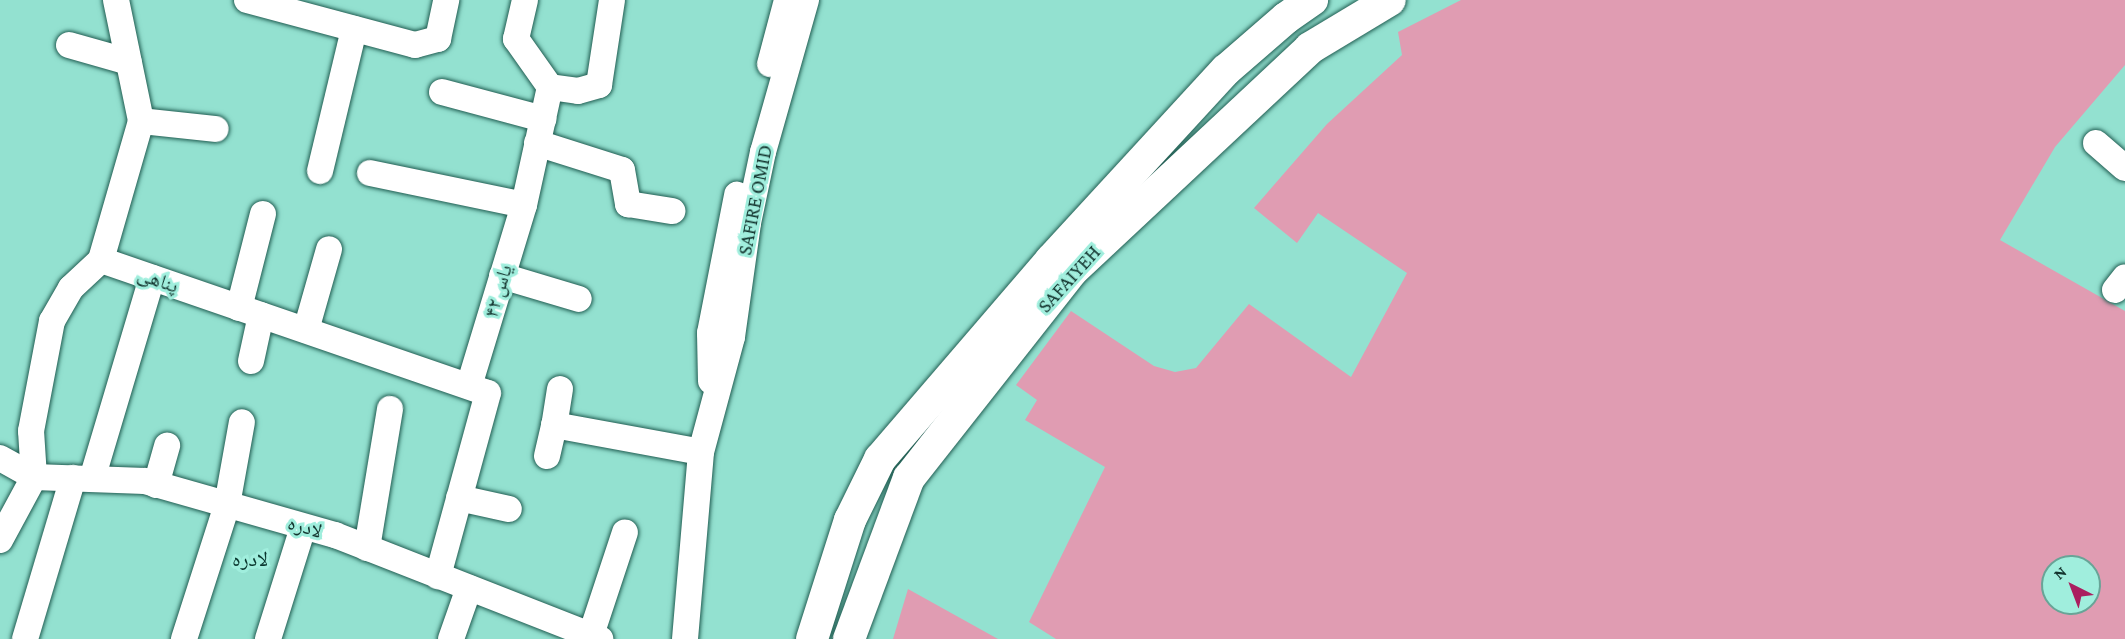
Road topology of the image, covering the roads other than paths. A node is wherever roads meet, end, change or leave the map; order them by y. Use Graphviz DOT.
graph roads {
  1 [pos="116,0"];
  2 [pos="247,0"];
  3 [pos="446,0"];
  4 [pos="525,0"];
  5 [pos="612,0"];
  6 [pos="787,0"];
  7 [pos="806,0"];
  8 [pos="1312,0"];
  9 [pos="1390,0"];
  10 [pos="327,11"];
  11 [pos="354,29"];
  12 [pos="69,45"];
  13 [pos="129,62"];
  14 [pos="550,87"];
  15 [pos="442,92"];
  16 [pos="141,122"];
  17 [pos="216,129"];
  18 [pos="540,131"];
  19 [pos="2096,143"];
  20 [pos="2125,168"];
  21 [pos="320,171"];
  22 [pos="370,173"];
  23 [pos="524,205"];
  24 [pos="672,211"];
  25 [pos="263,214"];
  26 [pos="329,249"];
  27 [pos="101,260"];
  28 [pos="502,276"];
  29 [pos="152,278"];
  30 [pos="579,299"];
  31 [pos="250,311"];
  32 [pos="306,330"];
  33 [pos="251,361"];
  34 [pos="470,386"];
  35 [pos="560,389"];
  36 [pos="712,402"];
  37 [pos="390,409"];
  38 [pos="242,422"];
  39 [pos="554,425"];
  40 [pos="167,446"];
  41 [pos="701,452"];
  42 [pos="547,456"];
  43 [pos="0,458"];
  44 [pos="34,477"];
  45 [pos="82,479"];
  46 [pos="156,484"];
  47 [pos="459,498"];
  48 [pos="227,505"];
  49 [pos="509,509"];
  50 [pos="303,526"];
  51 [pos="625,532"];
  52 [pos="0,540"];
  53 [pos="367,548"];
  54 [pos="438,576"];
  55 [pos="469,588"];
  56 [pos="689,612"];
  57 [pos="596,637"];
  58 [pos="25,639"];
  59 [pos="184,639"];
  60 [pos="268,639"];
  61 [pos="451,639"];
  62 [pos="685,639"];
  63 [pos="698,639"];
  64 [pos="812,639"];
  65 [pos="849,639"];
  1 -- 13 [label="street"];
  2 -- 10 [label="street"];
  3 -- 11 [label="street"];
  4 -- 14 [label="street"];
  5 -- 14 [label="street"];
  6 -- 36 [label="street, SAFIRE OMID"];
  7 -- 36 [label="street, SAFIRE OMID"];
  8 -- 64 [label="main road, SAFAIYEH"];
  9 -- 65 [label="main road, SAFAIYEH"];
  10 -- 11 [label="street"];
  11 -- 21 [label="street"];
  12 -- 13 [label="street"];
  13 -- 16 [label="street"];
  14 -- 18 [label="street, یاس ۴۲"];
  15 -- 18 [label="street"];
  16 -- 17 [label="street"];
  16 -- 27 [label="street"];
  18 -- 23 [label="street, یاس ۴۲"];
  18 -- 24 [label="street"];
  19 -- 20 [label="street"];
  22 -- 23 [label="street"];
  23 -- 28 [label="street, یاس ۴۲"];
  25 -- 31 [label="street"];
  26 -- 32 [label="street"];
  27 -- 29 [label="street, پناهی"];
  27 -- 44 [label="street"];
  28 -- 30 [label="street"];
  28 -- 34 [label="street, یاس ۴۲"];
  29 -- 31 [label="street, پناهی"];
  29 -- 45 [label="street"];
  31 -- 32 [label="street, پناهی"];
  31 -- 33 [label="street"];
  32 -- 34 [label="street, پناهی"];
  34 -- 47 [label="street"];
  35 -- 39 [label="street"];
  36 -- 41 [label="street, SAFIRE OMID"];
  37 -- 53 [label="street"];
  38 -- 48 [label="street"];
  39 -- 41 [label="street"];
  39 -- 42 [label="street"];
  40 -- 46 [label="street"];
  41 -- 56 [label="street, SAFIRE OMID"];
  43 -- 44 [label="street, لادره"];
  44 -- 45 [label="street, لادره"];
  44 -- 52 [label="street"];
  45 -- 46 [label="street, لادره"];
  45 -- 58 [label="street"];
  46 -- 48 [label="street, لادره"];
  47 -- 49 [label="street"];
  47 -- 54 [label="street"];
  48 -- 50 [label="street, لادره"];
  48 -- 59 [label="street"];
  50 -- 53 [label="street, لادره"];
  50 -- 60 [label="street"];
  51 -- 57 [label="street"];
  53 -- 54 [label="street, لادره"];
  54 -- 55 [label="street, لادره"];
  55 -- 57 [label="street, لادره"];
  55 -- 61 [label="street"];
  56 -- 62 [label="street, SAFIRE OMID"];
  56 -- 63 [label="street"];
}
